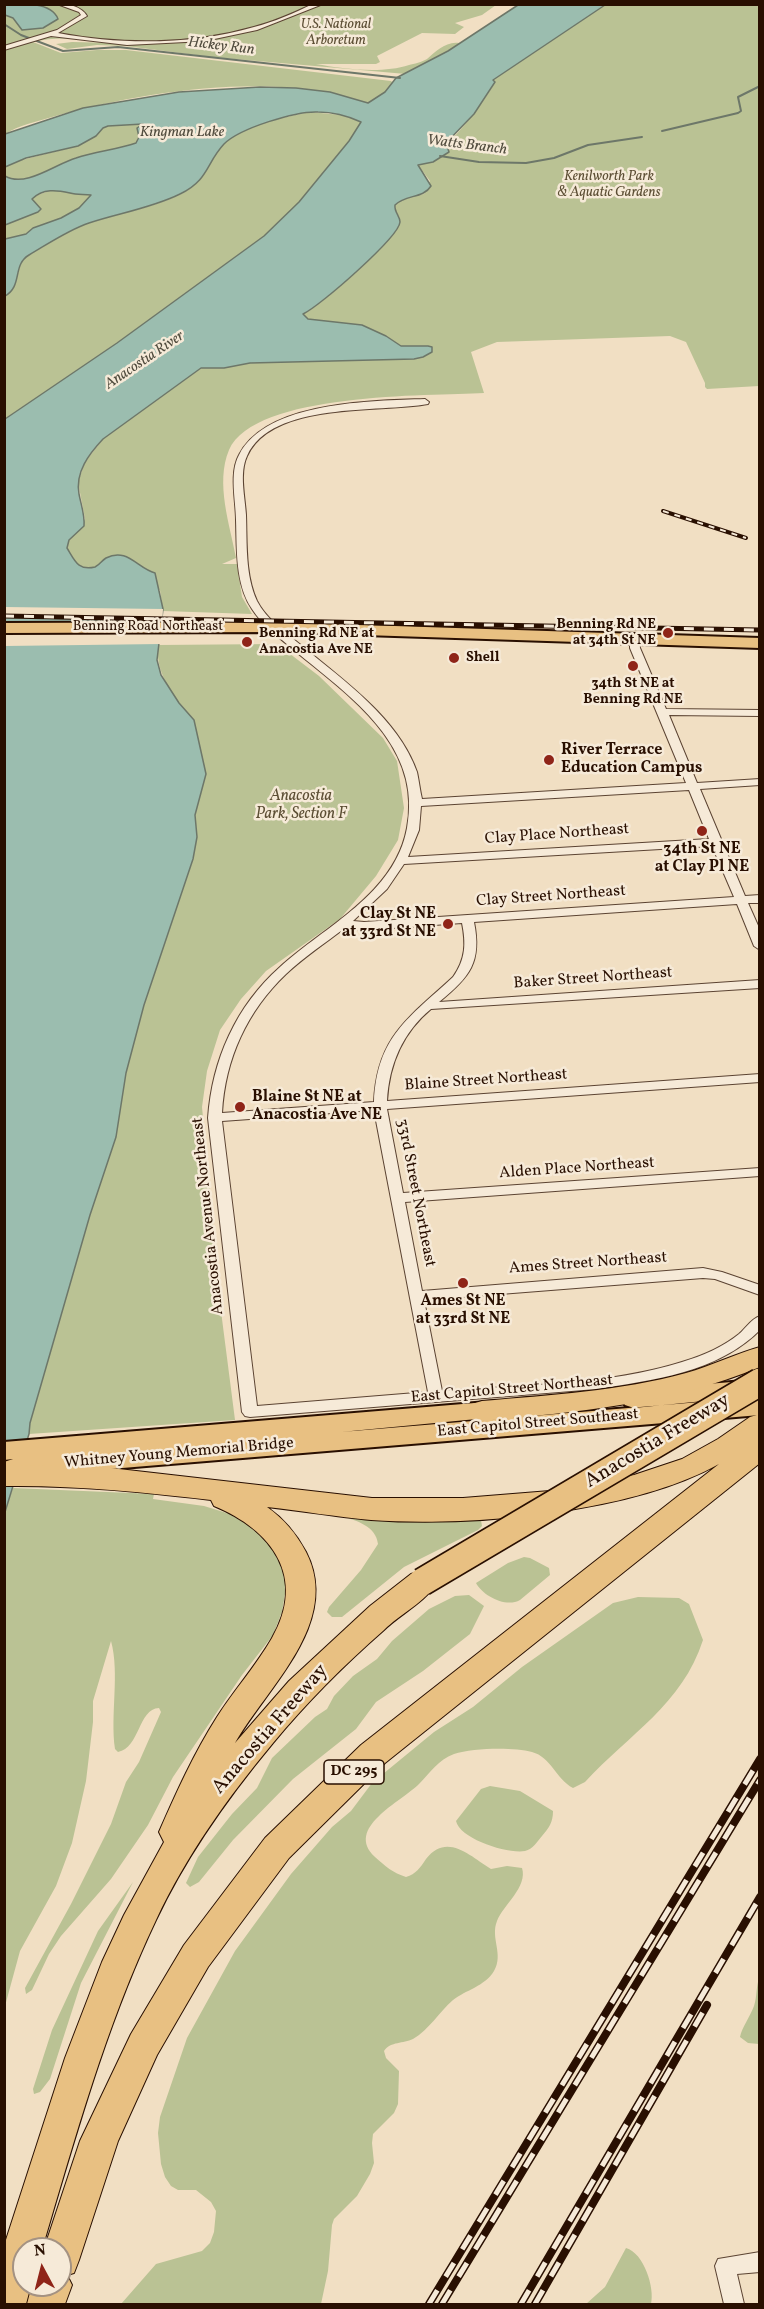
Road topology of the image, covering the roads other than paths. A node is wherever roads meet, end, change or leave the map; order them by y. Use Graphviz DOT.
graph roads {
  1 [pos="60,4"];
  2 [pos="300,4"];
  3 [pos="320,4"];
  4 [pos="310,8"];
  5 [pos="52,34"];
  6 [pos="4,48"];
  7 [pos="425,402"];
  8 [pos="4,628"];
  9 [pos="216,632"];
  10 [pos="279,632"];
  11 [pos="4,639"];
  12 [pos="759,643"];
  13 [pos="634,644"];
  14 [pos="759,652"];
  15 [pos="662,712"];
  16 [pos="759,713"];
  17 [pos="759,782"];
  18 [pos="693,786"];
  19 [pos="416,803"];
  20 [pos="716,842"];
  21 [pos="401,861"];
  22 [pos="759,899"];
  23 [pos="741,901"];
  24 [pos="467,919"];
  25 [pos="344,924"];
  26 [pos="759,946"];
  27 [pos="759,984"];
  28 [pos="428,1005"];
  29 [pos="759,1078"];
  30 [pos="380,1106"];
  31 [pos="215,1118"];
  32 [pos="759,1172"];
  33 [pos="397,1198"];
  34 [pos="759,1290"];
  35 [pos="417,1296"];
  36 [pos="759,1321"];
  37 [pos="759,1356"];
  38 [pos="759,1382"];
  39 [pos="759,1389"];
  40 [pos="436,1397"];
  41 [pos="759,1406"];
  42 [pos="250,1412"];
  43 [pos="482,1412"];
  44 [pos="759,1424"];
  45 [pos="350,1430"];
  46 [pos="759,1447"];
  47 [pos="4,1451"];
  48 [pos="4,1469"];
  49 [pos="4,1476"];
  50 [pos="189,1487"];
  51 [pos="149,1901"];
  52 [pos="67,2237"];
  53 [pos="759,2262"];
  54 [pos="6,2304"];
  55 [pos="734,2304"];
  1 -- 5 [label="street"];
  2 -- 4 [label="street"];
  3 -- 4 [label="street"];
  4 -- 5 [label="street"];
  5 -- 6 [label="street"];
  7 -- 10 [label="street, Anacostia Avenue Northeast"];
  8 -- 9 [label="main road, Benning Road Northeast"];
  9 -- 10 [label="main road, Benning Road Northeast"];
  9 -- 11 [label="main road, Benning Road Northeast"];
  10 -- 13 [label="main road, Benning Road Northeast"];
  10 -- 19 [label="street, Anacostia Avenue Northeast"];
  12 -- 13 [label="main road, Benning Road Northeast"];
  13 -- 14 [label="main road, Benning Road Northeast"];
  13 -- 15 [label="street"];
  15 -- 16 [label="street"];
  15 -- 18 [label="street"];
  17 -- 18 [label="street"];
  18 -- 19 [label="street"];
  18 -- 20 [label="street"];
  19 -- 21 [label="street, Anacostia Avenue Northeast"];
  20 -- 21 [label="street, Clay Place Northeast"];
  20 -- 23 [label="street"];
  21 -- 25 [label="street, Anacostia Avenue Northeast"];
  22 -- 23 [label="street, Clay Street Northeast"];
  23 -- 24 [label="street, Clay Street Northeast"];
  23 -- 26 [label="street"];
  24 -- 25 [label="street, Clay Street Northeast"];
  24 -- 28 [label="street, 33rd Street Northeast"];
  25 -- 31 [label="street, Anacostia Avenue Northeast"];
  27 -- 28 [label="street, Baker Street Northeast"];
  28 -- 30 [label="street, 33rd Street Northeast"];
  29 -- 30 [label="street, Blaine Street Northeast"];
  30 -- 31 [label="street, Blaine Street Northeast"];
  30 -- 33 [label="street, 33rd Street Northeast"];
  31 -- 42 [label="street, Anacostia Avenue Northeast"];
  32 -- 33 [label="street, Alden Place Northeast"];
  33 -- 35 [label="street, 33rd Street Northeast"];
  34 -- 35 [label="street, Ames Street Northeast"];
  35 -- 40 [label="street, 33rd Street Northeast"];
  36 -- 40 [label="street, East Capitol Street Northeast"];
  37 -- 43 [label="highway"];
  38 -- 51 [label="highway, Anacostia Freeway, bridge"];
  39 -- 43 [label="main road, East Capitol Street Northeast"];
  40 -- 42 [label="street, East Capitol Street Northeast"];
  41 -- 45 [label="main road, East Capitol Street Southeast"];
  43 -- 45 [label="main road, East Capitol Street Northeast"];
  44 -- 50 [label="highway"];
  45 -- 47 [label="main road, Whitney Young Memorial Bridge"];
  45 -- 48 [label="main road, Whitney Young Memorial Bridge"];
  46 -- 52 [label="highway, DC 295"];
  49 -- 50 [label="highway"];
  50 -- 51 [label="highway"];
  51 -- 54 [label="highway, Anacostia Freeway"];
  53 -- 55 [label="street"];
}
